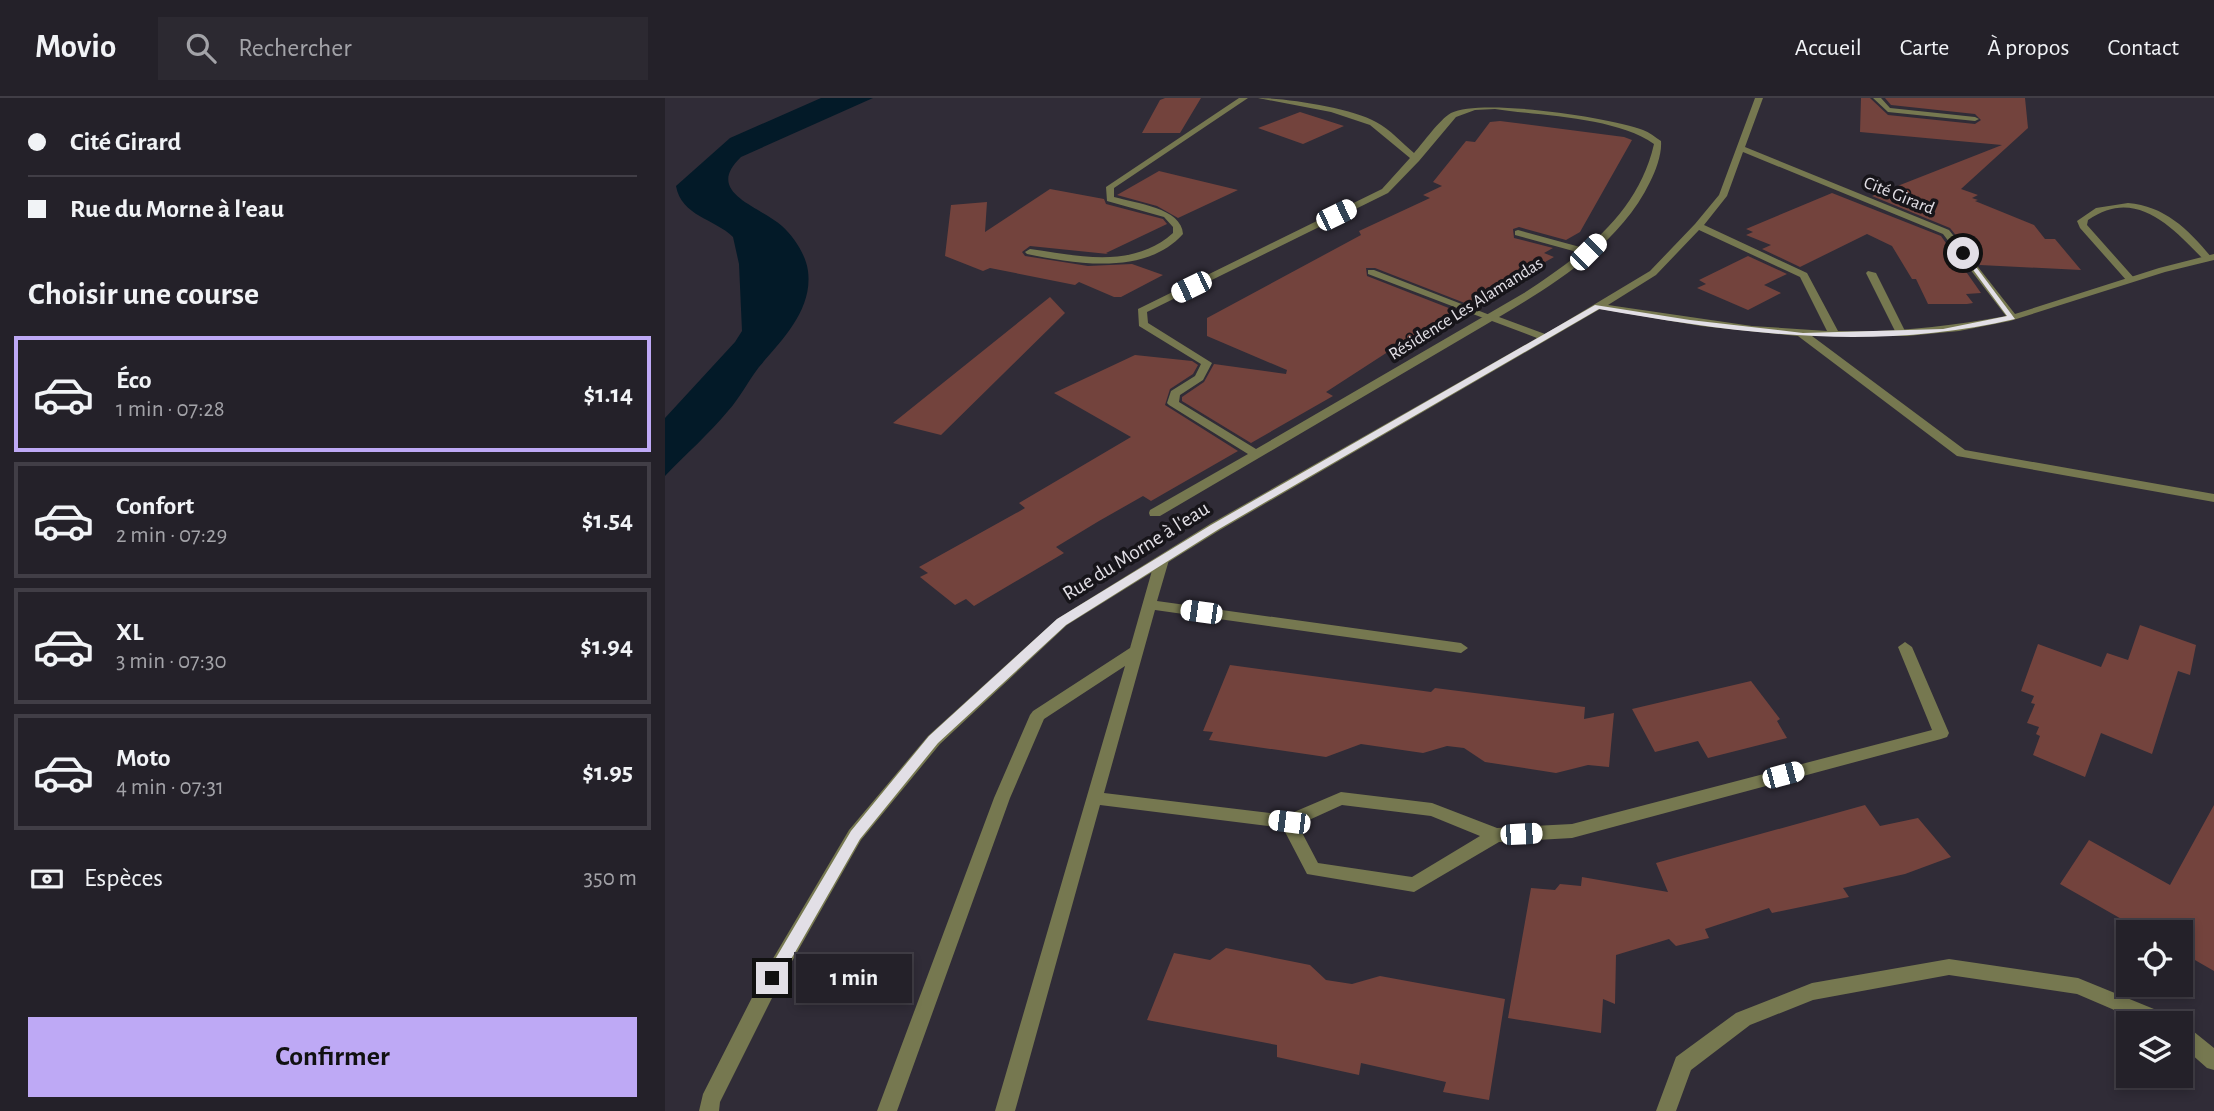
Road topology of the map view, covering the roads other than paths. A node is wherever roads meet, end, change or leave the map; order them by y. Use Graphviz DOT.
graph roads {
  1 [pos="1244,98"];
  2 [pos="1262,98"];
  3 [pos="1759,98"];
  4 [pos="1877,98"];
  5 [pos="1975,119"];
  6 [pos="1741,149"];
  7 [pos="1416,159"];
  8 [pos="1698,226"];
  9 [pos="1518,233"];
  10 [pos="1030,252"];
  11 [pos="1588,252"];
  12 [pos="2211,258"];
  13 [pos="1371,272"];
  14 [pos="1871,273"];
  15 [pos="2130,279"];
  16 [pos="1598,306"];
  17 [pos="1490,317"];
  18 [pos="2012,317"];
  19 [pos="1901,333"];
  20 [pos="1834,334"];
  21 [pos="1803,335"];
  22 [pos="1546,338"];
  23 [pos="1257,455"];
  24 [pos="2214,498"];
  25 [pos="1155,513"];
  26 [pos="1162,559"];
  27 [pos="1150,605"];
  28 [pos="1905,647"];
  29 [pos="1461,648"];
  30 [pos="1136,651"];
  31 [pos="1094,798"];
  32 [pos="1289,822"];
  33 [pos="1496,835"];
  34 [pos="2138,1011"];
  35 [pos="2193,1043"];
  36 [pos="2214,1061"];
  37 [pos="709,1111"];
  38 [pos="887,1111"];
  39 [pos="1005,1111"];
  40 [pos="1666,1111"];
  1 -- 10 [label="street"];
  2 -- 7 [label="street"];
  3 -- 6 [label="street, Rue du Morne à l'eau"];
  4 -- 5 [label="street"];
  6 -- 8 [label="street, Rue du Morne à l'eau"];
  6 -- 18 [label="street, Cité Girard"];
  7 -- 11 [label="street, Résidence Les Alamandas"];
  7 -- 23 [label="street, Résidence Les Alamandas"];
  8 -- 16 [label="street, Rue du Morne à l'eau"];
  8 -- 20 [label="street"];
  9 -- 11 [label="street"];
  11 -- 17 [label="street, Résidence Les Alamandas"];
  12 -- 15 [label="street"];
  12 -- 15 [label="street"];
  13 -- 17 [label="street"];
  14 -- 19 [label="street"];
  15 -- 18 [label="street"];
  16 -- 21 [label="street"];
  16 -- 22 [label="street, Rue du Morne à l'eau"];
  17 -- 22 [label="street"];
  17 -- 23 [label="street, Résidence Les Alamandas"];
  18 -- 19 [label="street"];
  19 -- 20 [label="street"];
  20 -- 21 [label="street"];
  21 -- 24 [label="street"];
  22 -- 26 [label="street, Rue du Morne à l'eau"];
  23 -- 25 [label="street, Résidence Les Alamandas"];
  26 -- 27 [label="street"];
  26 -- 37 [label="street, Rue du Morne à l'eau"];
  27 -- 29 [label="street"];
  27 -- 30 [label="street"];
  28 -- 33 [label="street"];
  30 -- 31 [label="street"];
  30 -- 38 [label="street"];
  31 -- 32 [label="street"];
  31 -- 39 [label="street"];
  32 -- 33 [label="street"];
  32 -- 33 [label="street"];
  34 -- 40 [label="street"];
  35 -- 36 [label="street"];
}
